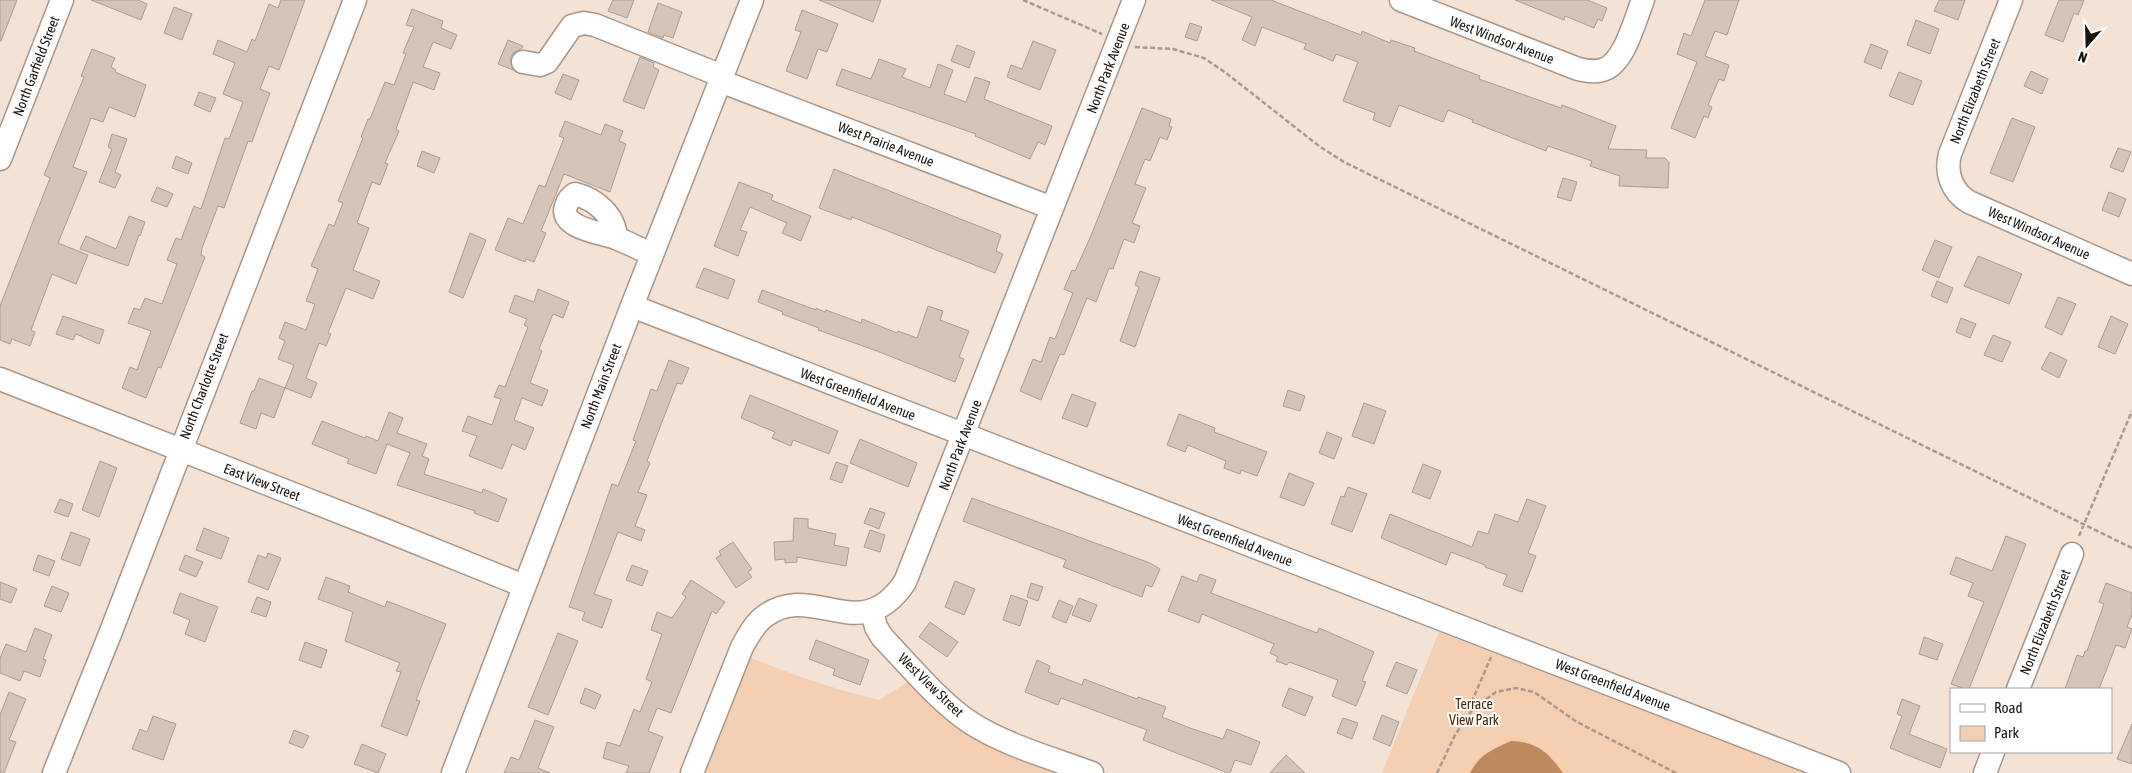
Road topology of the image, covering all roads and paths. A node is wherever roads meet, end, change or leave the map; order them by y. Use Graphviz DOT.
graph roads {
  1 [pos="62,0"];
  2 [pos="354,0"];
  3 [pos="752,0"];
  4 [pos="1023,0"];
  5 [pos="1134,0"];
  6 [pos="1401,0"];
  7 [pos="1643,0"];
  8 [pos="2011,0"];
  9 [pos="1108,36"];
  10 [pos="1129,45"];
  11 [pos="523,62"];
  12 [pos="721,78"];
  13 [pos="0,159"];
  14 [pos="1951,184"];
  15 [pos="1052,208"];
  16 [pos="616,238"];
  17 [pos="652,254"];
  18 [pos="2132,274"];
  19 [pos="632,306"];
  20 [pos="0,379"];
  21 [pos="2132,411"];
  22 [pos="964,435"];
  23 [pos="179,450"];
  24 [pos="2084,524"];
  25 [pos="2132,548"];
  26 [pos="2072,554"];
  27 [pos="524,586"];
  28 [pos="872,611"];
  29 [pos="1498,641"];
  30 [pos="2018,688"];
  31 [pos="1472,710"];
  32 [pos="1993,753"];
  33 [pos="54,773"];
  34 [pos="452,773"];
  35 [pos="692,773"];
  36 [pos="1092,773"];
  37 [pos="1437,773"];
  38 [pos="1676,773"];
  39 [pos="1840,773"];
  40 [pos="1985,773"];
  1 -- 13 [label="street, North Garfield Street"];
  2 -- 23 [label="street, North Charlotte Street"];
  3 -- 12 [label="street, North Main Street"];
  4 -- 9 [label="path"];
  5 -- 15 [label="street, North Park Avenue"];
  6 -- 7 [label="street, West Windsor Avenue"];
  8 -- 14 [label="street, North Elizabeth Street"];
  10 -- 24 [label="path"];
  11 -- 12 [label="street, West Prairie Avenue"];
  12 -- 15 [label="street, West Prairie Avenue"];
  12 -- 17 [label="street, North Main Street"];
  14 -- 18 [label="street, West Windsor Avenue"];
  15 -- 22 [label="street, North Park Avenue"];
  16 -- 17 [label="street"];
  17 -- 19 [label="street, North Main Street"];
  19 -- 22 [label="street, West Greenfield Avenue"];
  19 -- 27 [label="street, North Main Street"];
  20 -- 23 [label="street, East View Street"];
  21 -- 24 [label="path"];
  22 -- 28 [label="street, North Park Avenue"];
  22 -- 29 [label="street, West Greenfield Avenue"];
  23 -- 27 [label="street, East View Street"];
  23 -- 33 [label="street, North Charlotte Street"];
  24 -- 25 [label="path"];
  24 -- 26 [label="path"];
  26 -- 30 [label="street, North Elizabeth Street"];
  27 -- 34 [label="street, North Main Street"];
  28 -- 35 [label="street, North Park Avenue"];
  28 -- 36 [label="street, West View Street"];
  29 -- 31 [label="path"];
  29 -- 39 [label="street, West Greenfield Avenue"];
  31 -- 37 [label="path"];
  31 -- 38 [label="path"];
  32 -- 40 [label="street"];
}
